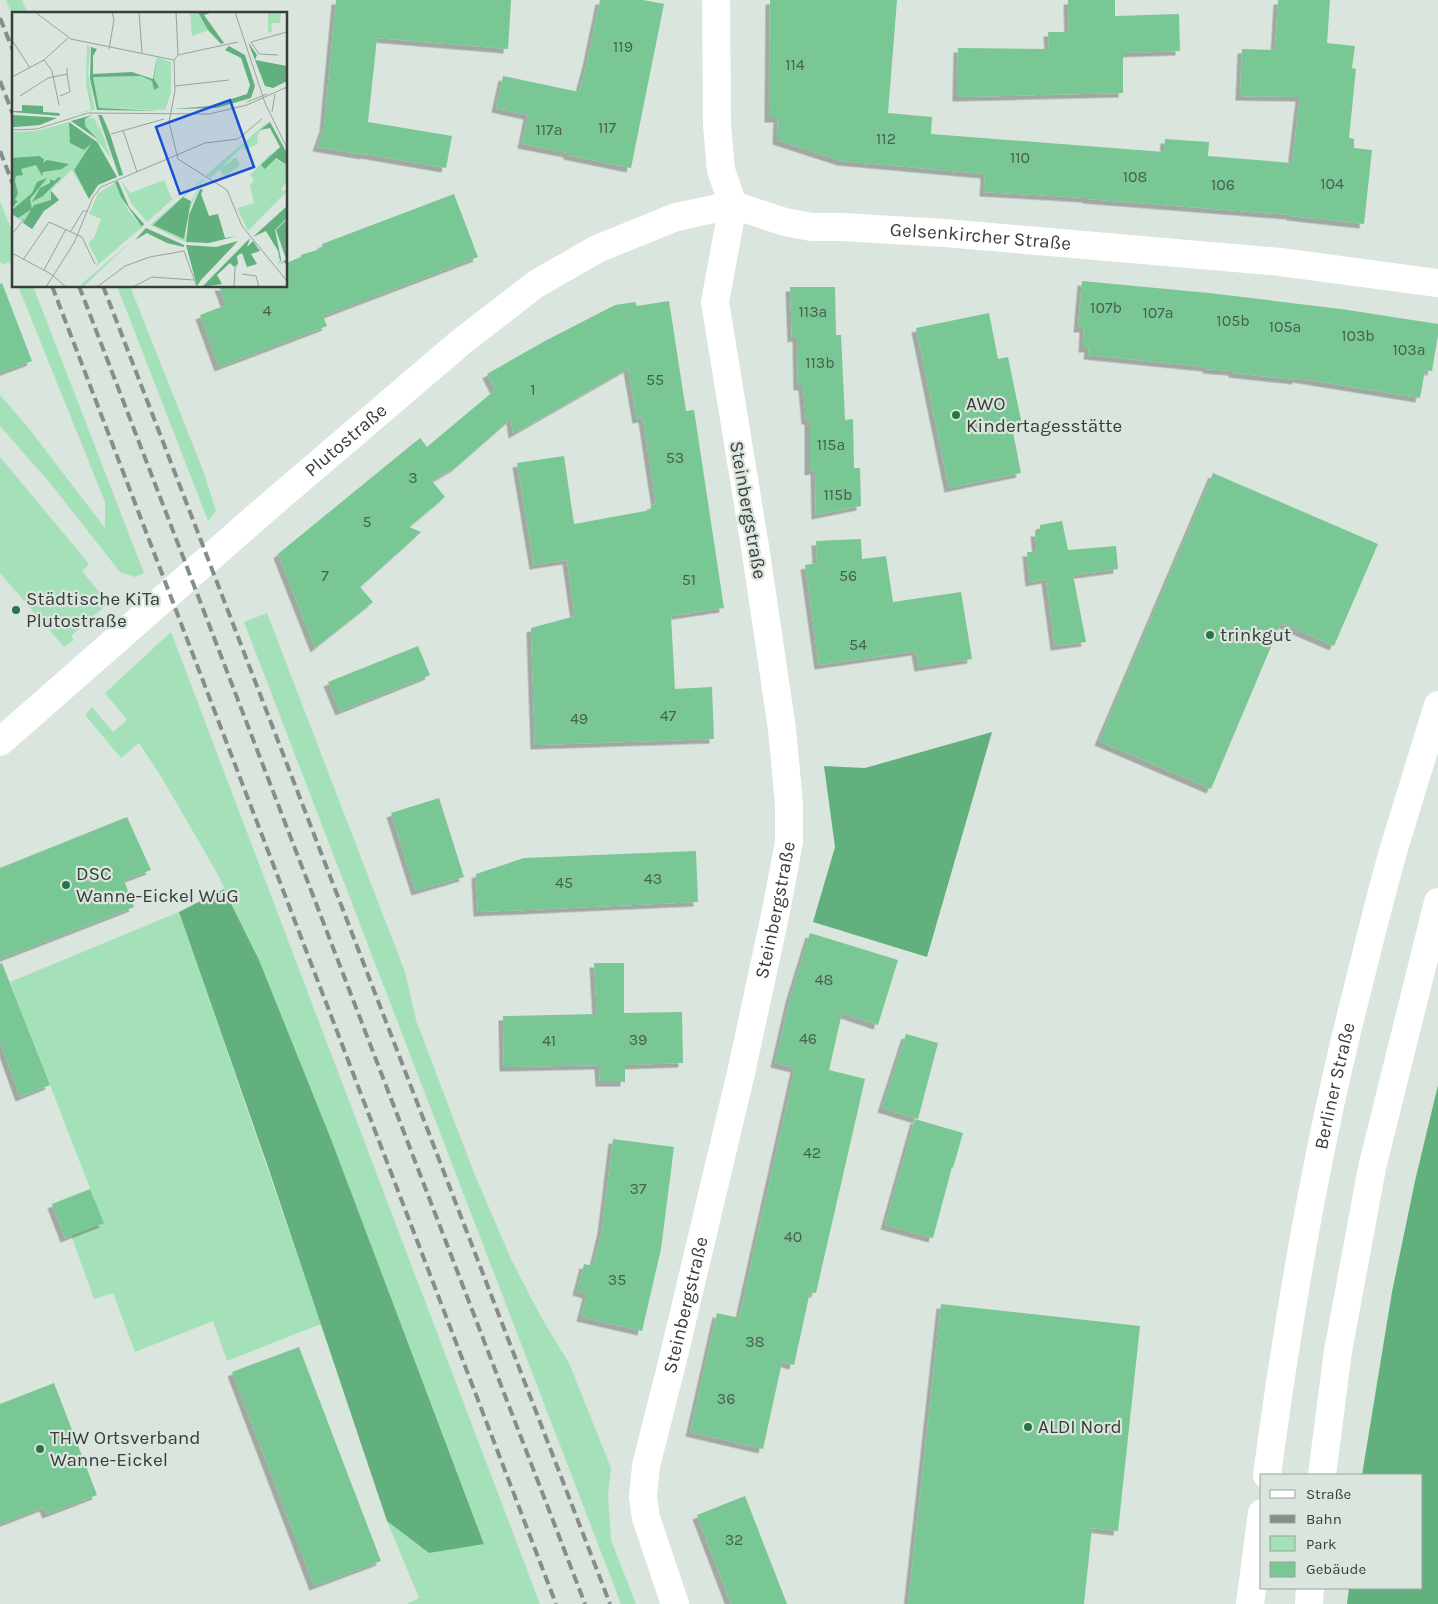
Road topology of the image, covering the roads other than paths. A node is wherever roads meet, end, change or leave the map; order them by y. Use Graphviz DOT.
graph roads {
  1 [pos="716,0"];
  2 [pos="733,206"];
  3 [pos="1438,283"];
  4 [pos="1438,705"];
  5 [pos="0,742"];
  6 [pos="1438,902"];
  7 [pos="1267,1474"];
  8 [pos="1322,1474"];
  9 [pos="1260,1528"];
  10 [pos="1310,1589"];
  11 [pos="675,1604"];
  12 [pos="1250,1604"];
  13 [pos="1309,1604"];
  1 -- 2 [label="street"];
  2 -- 3 [label="street, Gelsenkircher Straße"];
  2 -- 5 [label="street, Plutostraße"];
  2 -- 11 [label="street, Steinbergstraße"];
  4 -- 7 [label="street, Berliner Straße"];
  6 -- 8 [label="street"];
  9 -- 12 [label="street"];
  10 -- 13 [label="street"];
}
